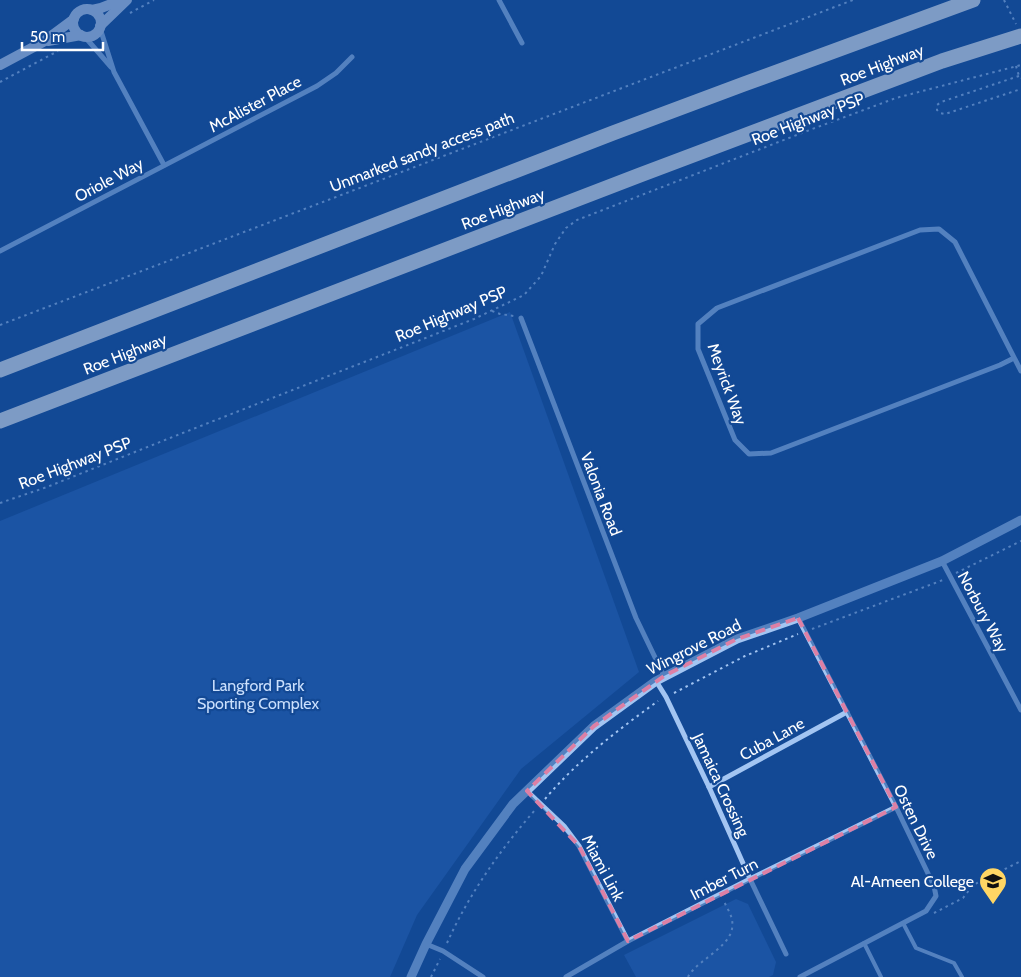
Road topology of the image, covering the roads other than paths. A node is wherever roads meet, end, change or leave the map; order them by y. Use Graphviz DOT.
graph roads {
  1 [pos="121,0"];
  2 [pos="127,0"];
  3 [pos="499,0"];
  4 [pos="973,0"];
  5 [pos="92,10"];
  6 [pos="74,19"];
  7 [pos="100,27"];
  8 [pos="1019,30"];
  9 [pos="83,36"];
  10 [pos="43,42"];
  11 [pos="522,43"];
  12 [pos="352,57"];
  13 [pos="0,65"];
  14 [pos="114,72"];
  15 [pos="164,165"];
  16 [pos="0,251"];
  17 [pos="521,318"];
  18 [pos="1014,358"];
  19 [pos="0,370"];
  20 [pos="1021,371"];
  21 [pos="0,421"];
  22 [pos="1021,520"];
  23 [pos="942,561"];
  24 [pos="798,618"];
  25 [pos="660,678"];
  26 [pos="1019,700"];
  27 [pos="1021,710"];
  28 [pos="847,712"];
  29 [pos="709,787"];
  30 [pos="527,791"];
  31 [pos="896,807"];
  32 [pos="750,879"];
  33 [pos="903,923"];
  34 [pos="628,941"];
  35 [pos="864,943"];
  36 [pos="426,944"];
  37 [pos="786,954"];
  38 [pos="411,977"];
  39 [pos="483,977"];
  40 [pos="566,977"];
  41 [pos="800,977"];
  42 [pos="881,977"];
  43 [pos="962,977"];
  1 -- 5 [label="main road"];
  2 -- 7 [label="main road"];
  3 -- 11 [label="street"];
  4 -- 19 [label="highway, Roe Highway"];
  5 -- 6 [label="main road"];
  5 -- 7 [label="main road"];
  6 -- 9 [label="main road"];
  6 -- 10 [label="main road"];
  7 -- 9 [label="main road"];
  7 -- 14 [label="street, Oriole Way"];
  8 -- 21 [label="highway, Roe Highway"];
  9 -- 10 [label="main road"];
  9 -- 14 [label="street, Oriole Way"];
  10 -- 13 [label="main road"];
  12 -- 15 [label="street, McAlister Place"];
  14 -- 15 [label="street, Oriole Way"];
  15 -- 16 [label="street, Oriole Way"];
  17 -- 25 [label="street, Valonia Road"];
  18 -- 18 [label="street, Meyrick Way"];
  18 -- 20 [label="street, Meyrick Way"];
  22 -- 23 [label="street, Wingrove Road"];
  23 -- 24 [label="street, Wingrove Road"];
  23 -- 26 [label="street, Norbury Way"];
  24 -- 25 [label="street, Wingrove Road"];
  24 -- 28 [label="street, Osten Drive"];
  25 -- 29 [label="street, Jamaica Crossing"];
  25 -- 30 [label="street, Wingrove Road"];
  26 -- 27 [label="street, Norbury Way"];
  28 -- 29 [label="street, Cuba Lane"];
  28 -- 31 [label="street, Osten Drive"];
  29 -- 32 [label="street, Jamaica Crossing"];
  30 -- 34 [label="street, Miami Link"];
  30 -- 36 [label="street, Wingrove Road"];
  31 -- 32 [label="street, Imber Turn"];
  31 -- 33 [label="street, Osten Drive"];
  32 -- 34 [label="street, Imber Turn"];
  32 -- 37 [label="street, Jamaica Crossing"];
  33 -- 35 [label="street, Osten Drive"];
  33 -- 43 [label="lane"];
  34 -- 40 [label="street, Imber Turn"];
  35 -- 41 [label="street, Osten Drive"];
  35 -- 42 [label="lane"];
  36 -- 38 [label="street, Wingrove Road"];
  36 -- 39 [label="street"];
}
